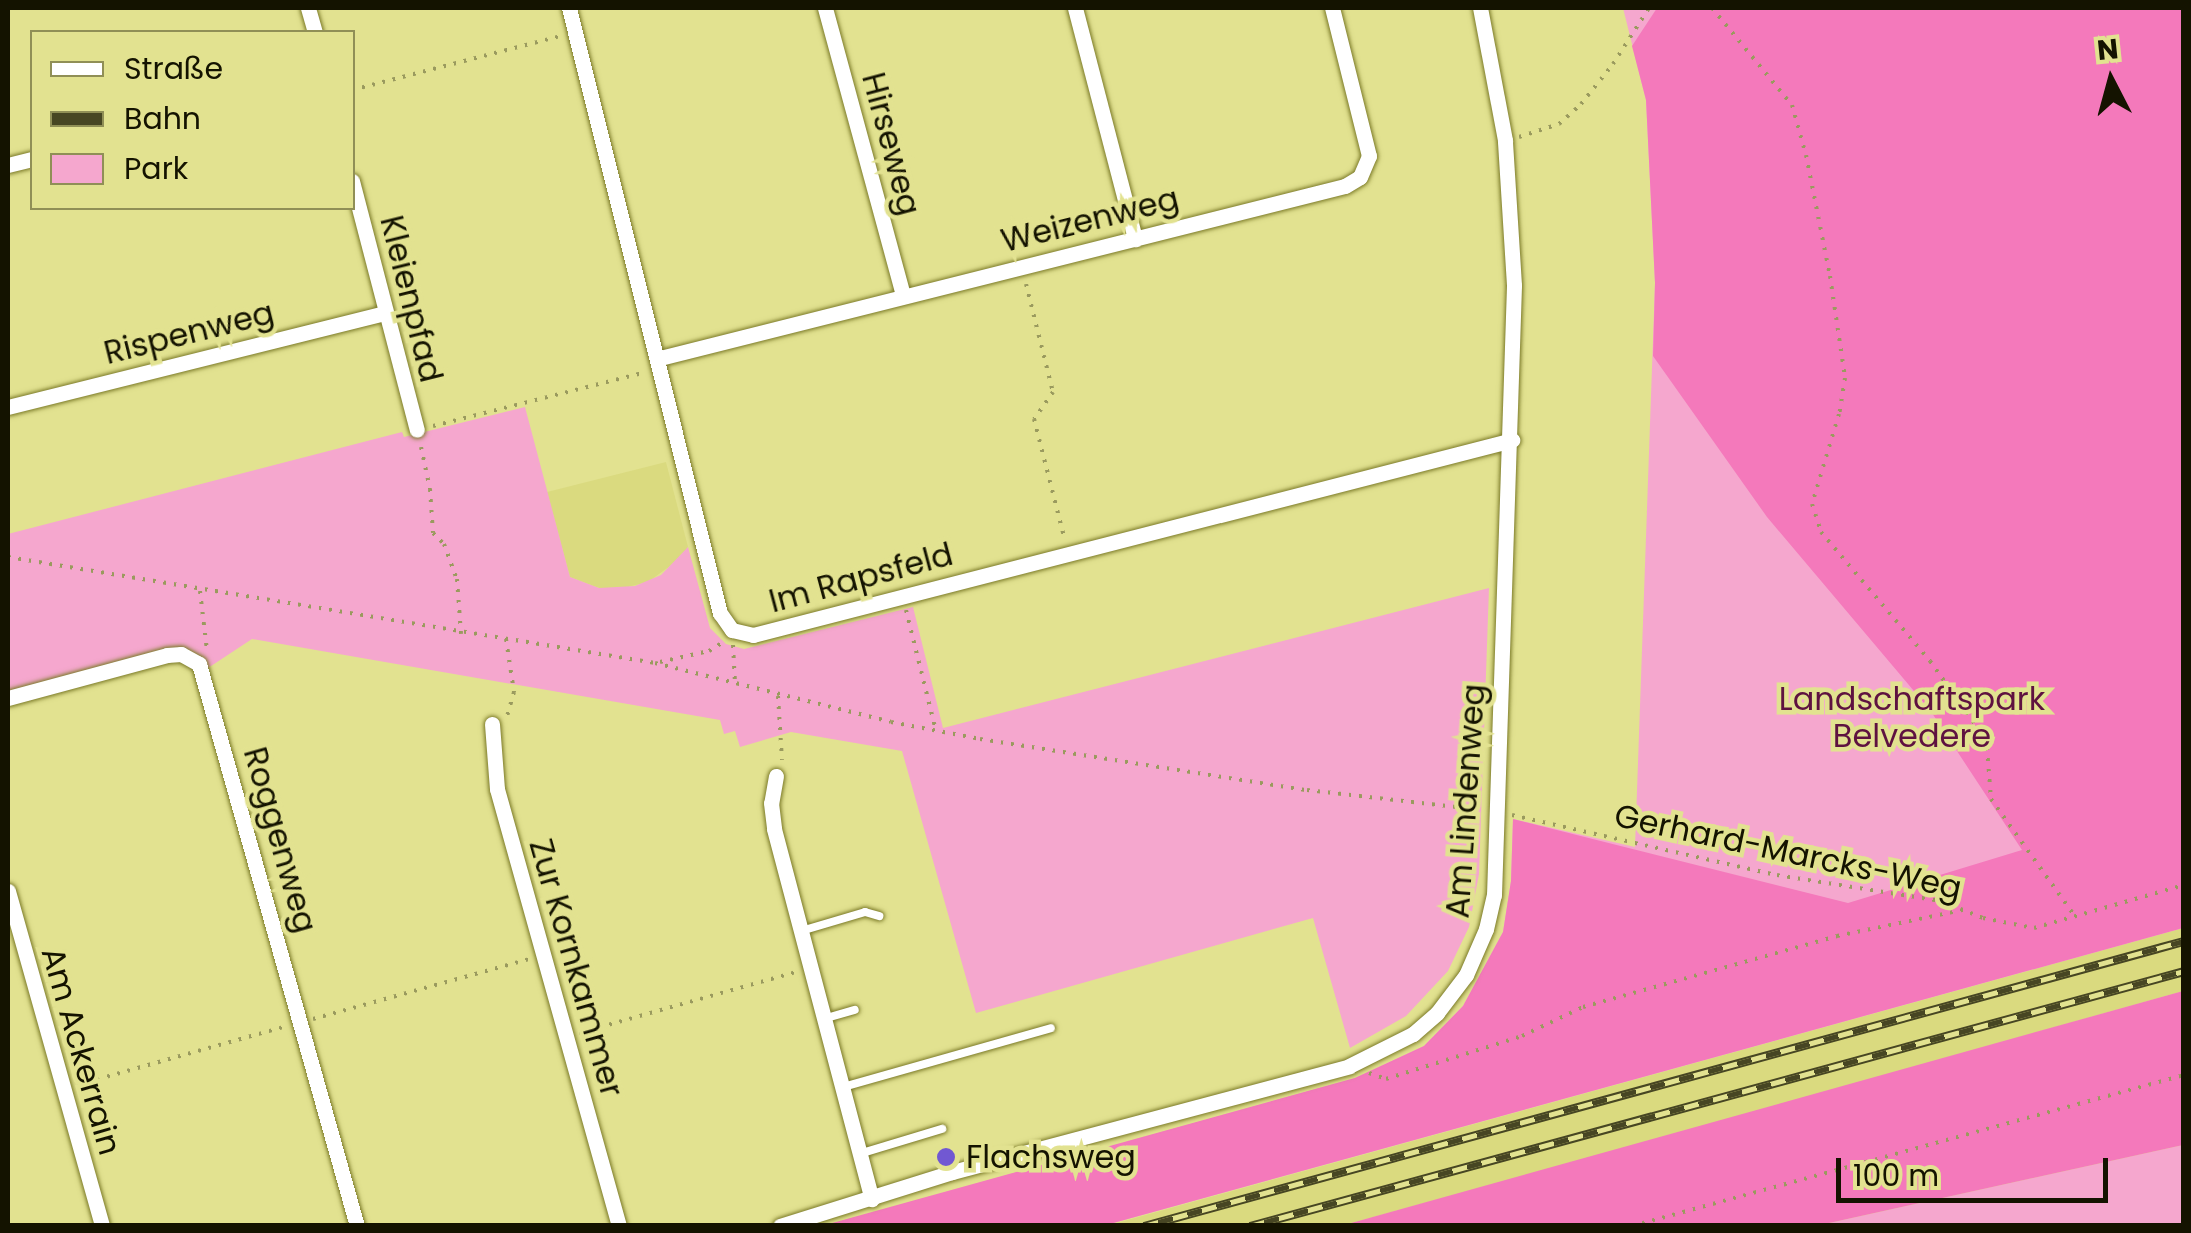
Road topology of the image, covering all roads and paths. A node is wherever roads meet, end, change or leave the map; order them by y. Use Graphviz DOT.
graph roads {
  1 [pos="570,8"];
  2 [pos="825,8"];
  3 [pos="1075,8"];
  4 [pos="1332,8"];
  5 [pos="1480,8"];
  6 [pos="1649,8"];
  7 [pos="1712,8"];
  8 [pos="576,32"];
  9 [pos="355,89"];
  10 [pos="1504,140"];
  11 [pos="355,193"];
  12 [pos="1135,239"];
  13 [pos="1021,265"];
  14 [pos="904,295"];
  15 [pos="385,313"];
  16 [pos="661,363"];
  17 [pos="8,407"];
  18 [pos="416,430"];
  19 [pos="1512,440"];
  20 [pos="1068,553"];
  21 [pos="8,557"];
  22 [pos="199,590"];
  23 [pos="902,596"];
  24 [pos="732,630"];
  25 [pos="461,634"];
  26 [pos="506,639"];
  27 [pos="655,663"];
  28 [pos="199,664"];
  29 [pos="736,684"];
  30 [pos="778,696"];
  31 [pos="8,698"];
  32 [pos="492,724"];
  33 [pos="936,731"];
  34 [pos="776,776"];
  35 [pos="1498,812"];
  36 [pos="2184,885"];
  37 [pos="8,891"];
  38 [pos="1962,910"];
  39 [pos="879,916"];
  40 [pos="2074,916"];
  41 [pos="801,931"];
  42 [pos="16,950"];
  43 [pos="810,968"];
  44 [pos="855,1010"];
  45 [pos="824,1019"];
  46 [pos="1050,1028"];
  47 [pos="567,1036"];
  48 [pos="1349,1066"];
  49 [pos="2184,1075"];
  50 [pos="841,1088"];
  51 [pos="942,1129"];
  52 [pos="859,1154"];
  53 [pos="872,1199"];
  54 [pos="102,1226"];
  55 [pos="357,1226"];
  56 [pos="619,1226"];
  57 [pos="780,1226"];
  58 [pos="1632,1226"];
  1 -- 8 [label="street, Im Rapsfeld"];
  2 -- 14 [label="street, Hirseweg"];
  3 -- 12 [label="street"];
  4 -- 12 [label="street, Weizenweg"];
  5 -- 10 [label="street, Am Lindenweg"];
  6 -- 10 [label="path"];
  7 -- 40 [label="path"];
  8 -- 9 [label="path"];
  8 -- 16 [label="street, Im Rapsfeld"];
  10 -- 19 [label="street, Am Lindenweg"];
  11 -- 15 [label="street, Kleienpfad"];
  12 -- 13 [label="street, Weizenweg"];
  13 -- 14 [label="street, Weizenweg"];
  13 -- 20 [label="path"];
  14 -- 16 [label="street, Weizenweg"];
  15 -- 17 [label="street, Rispenweg"];
  15 -- 18 [label="street, Kleienpfad"];
  16 -- 18 [label="path"];
  16 -- 24 [label="street, Im Rapsfeld"];
  18 -- 25 [label="path"];
  19 -- 20 [label="street, Im Rapsfeld"];
  19 -- 35 [label="street, Am Lindenweg"];
  20 -- 23 [label="street, Im Rapsfeld"];
  21 -- 22 [label="path, Gerhard-Marcks-Weg"];
  22 -- 25 [label="path, Gerhard-Marcks-Weg"];
  22 -- 28 [label="path"];
  23 -- 24 [label="street, Im Rapsfeld"];
  23 -- 33 [label="path"];
  24 -- 27 [label="path"];
  24 -- 29 [label="path"];
  25 -- 26 [label="path, Gerhard-Marcks-Weg"];
  26 -- 27 [label="path, Gerhard-Marcks-Weg"];
  26 -- 32 [label="path"];
  27 -- 29 [label="path, Gerhard-Marcks-Weg"];
  28 -- 31 [label="street"];
  28 -- 55 [label="street, Roggenweg"];
  29 -- 30 [label="path, Gerhard-Marcks-Weg"];
  30 -- 33 [label="path, Gerhard-Marcks-Weg"];
  30 -- 34 [label="path"];
  32 -- 47 [label="street, Zur Kornkammer"];
  33 -- 35 [label="path, Gerhard-Marcks-Weg"];
  34 -- 41 [label="street"];
  35 -- 38 [label="path, Gerhard-Marcks-Weg"];
  35 -- 48 [label="street, Am Lindenweg"];
  36 -- 40 [label="path, Gerhard-Marcks-Weg"];
  37 -- 42 [label="street, Am Ackerrain"];
  38 -- 40 [label="path, Gerhard-Marcks-Weg"];
  38 -- 48 [label="path"];
  39 -- 41 [label="lane"];
  41 -- 43 [label="street"];
  42 -- 54 [label="street, Am Ackerrain"];
  43 -- 45 [label="street"];
  43 -- 47 [label="path"];
  44 -- 45 [label="lane"];
  45 -- 50 [label="street"];
  46 -- 50 [label="lane"];
  47 -- 56 [label="street, Zur Kornkammer"];
  48 -- 53 [label="street, Am Lindenweg"];
  49 -- 58 [label="path"];
  50 -- 52 [label="street"];
  51 -- 52 [label="lane"];
  52 -- 53 [label="street"];
  53 -- 57 [label="street, Am Lindenweg"];
}
